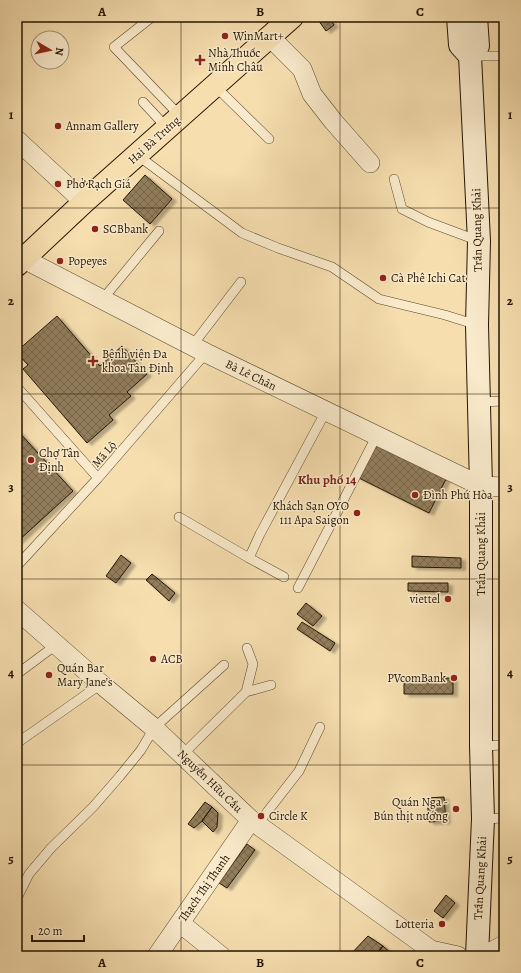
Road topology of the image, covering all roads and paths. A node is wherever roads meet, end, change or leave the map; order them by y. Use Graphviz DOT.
graph roads {
  1 [pos="152,17"];
  2 [pos="458,17"];
  3 [pos="476,17"];
  4 [pos="289,18"];
  5 [pos="270,37"];
  6 [pos="470,56"];
  7 [pos="504,56"];
  8 [pos="215,86"];
  9 [pos="143,102"];
  10 [pos="174,122"];
  11 [pos="269,139"];
  12 [pos="17,140"];
  13 [pos="137,155"];
  14 [pos="370,163"];
  15 [pos="394,179"];
  16 [pos="84,202"];
  17 [pos="159,231"];
  18 [pos="479,241"];
  19 [pos="20,262"];
  20 [pos="241,282"];
  21 [pos="102,300"];
  22 [pos="478,325"];
  23 [pos="199,350"];
  24 [pos="17,387"];
  25 [pos="504,401"];
  26 [pos="480,402"];
  27 [pos="326,411"];
  28 [pos="376,435"];
  29 [pos="98,478"];
  30 [pos="481,486"];
  31 [pos="504,487"];
  32 [pos="179,517"];
  33 [pos="249,558"];
  34 [pos="17,566"];
  35 [pos="284,577"];
  36 [pos="298,588"];
  37 [pos="17,610"];
  38 [pos="56,645"];
  39 [pos="247,648"];
  40 [pos="224,665"];
  41 [pos="17,674"];
  42 [pos="101,684"];
  43 [pos="271,685"];
  44 [pos="246,692"];
  45 [pos="320,727"];
  46 [pos="154,728"];
  47 [pos="17,743"];
  48 [pos="504,745"];
  49 [pos="481,746"];
  50 [pos="182,755"];
  51 [pos="494,819"];
  52 [pos="254,822"];
  53 [pos="17,898"];
  54 [pos="180,922"];
  55 [pos="504,945"];
  56 [pos="157,956"];
  57 [pos="221,956"];
  58 [pos="458,956"];
  59 [pos="477,956"];
  60 [pos="483,956"];
  1 -- 10 [label="lane"];
  2 -- 6 [label="street, Trần Quang Khải"];
  3 -- 6 [label="street, Trần Quang Khải"];
  4 -- 5 [label="main road, Hai Bà Trưng"];
  5 -- 8 [label="main road, Hai Bà Trưng"];
  5 -- 14 [label="street"];
  6 -- 7 [label="lane"];
  6 -- 18 [label="street, Trần Quang Khải"];
  8 -- 10 [label="main road, Hai Bà Trưng"];
  8 -- 11 [label="lane"];
  9 -- 10 [label="lane"];
  10 -- 13 [label="main road, Hai Bà Trưng"];
  12 -- 16 [label="street"];
  13 -- 16 [label="main road, Hai Bà Trưng"];
  13 -- 22 [label="lane"];
  15 -- 18 [label="lane"];
  16 -- 19 [label="main road, Hai Bà Trưng"];
  17 -- 21 [label="lane"];
  18 -- 22 [label="street, Trần Quang Khải"];
  19 -- 21 [label="street, Bà Lê Chân"];
  20 -- 23 [label="lane, Mã Lộ"];
  21 -- 23 [label="street, Bà Lê Chân"];
  22 -- 26 [label="street, Trần Quang Khải"];
  23 -- 27 [label="street, Bà Lê Chân"];
  23 -- 29 [label="lane, Mã Lộ"];
  24 -- 29 [label="lane"];
  25 -- 26 [label="lane"];
  26 -- 30 [label="street, Trần Quang Khải"];
  27 -- 28 [label="street, Bà Lê Chân"];
  27 -- 33 [label="lane"];
  28 -- 30 [label="street, Bà Lê Chân"];
  28 -- 36 [label="lane"];
  29 -- 34 [label="lane, Mã Lộ"];
  30 -- 31 [label="street"];
  30 -- 49 [label="street, Trần Quang Khải"];
  32 -- 33 [label="lane"];
  33 -- 35 [label="lane"];
  37 -- 38 [label="street, Nguyễn Hữu Cầu"];
  38 -- 41 [label="lane"];
  38 -- 42 [label="street, Nguyễn Hữu Cầu"];
  39 -- 44 [label="lane"];
  40 -- 46 [label="lane"];
  42 -- 46 [label="street, Nguyễn Hữu Cầu"];
  42 -- 47 [label="lane"];
  43 -- 44 [label="lane"];
  44 -- 50 [label="lane"];
  45 -- 52 [label="lane"];
  46 -- 50 [label="street, Nguyễn Hữu Cầu"];
  46 -- 53 [label="lane"];
  48 -- 49 [label="lane"];
  49 -- 51 [label="street, Trần Quang Khải"];
  50 -- 52 [label="street, Nguyễn Hữu Cầu"];
  51 -- 59 [label="street, Trần Quang Khải"];
  52 -- 54 [label="street, Thạch Thị Thanh"];
  52 -- 58 [label="street, Nguyễn Hữu Cầu"];
  54 -- 56 [label="street, Thạch Thị Thanh"];
  54 -- 57 [label="street"];
  55 -- 60 [label="street"];
}
